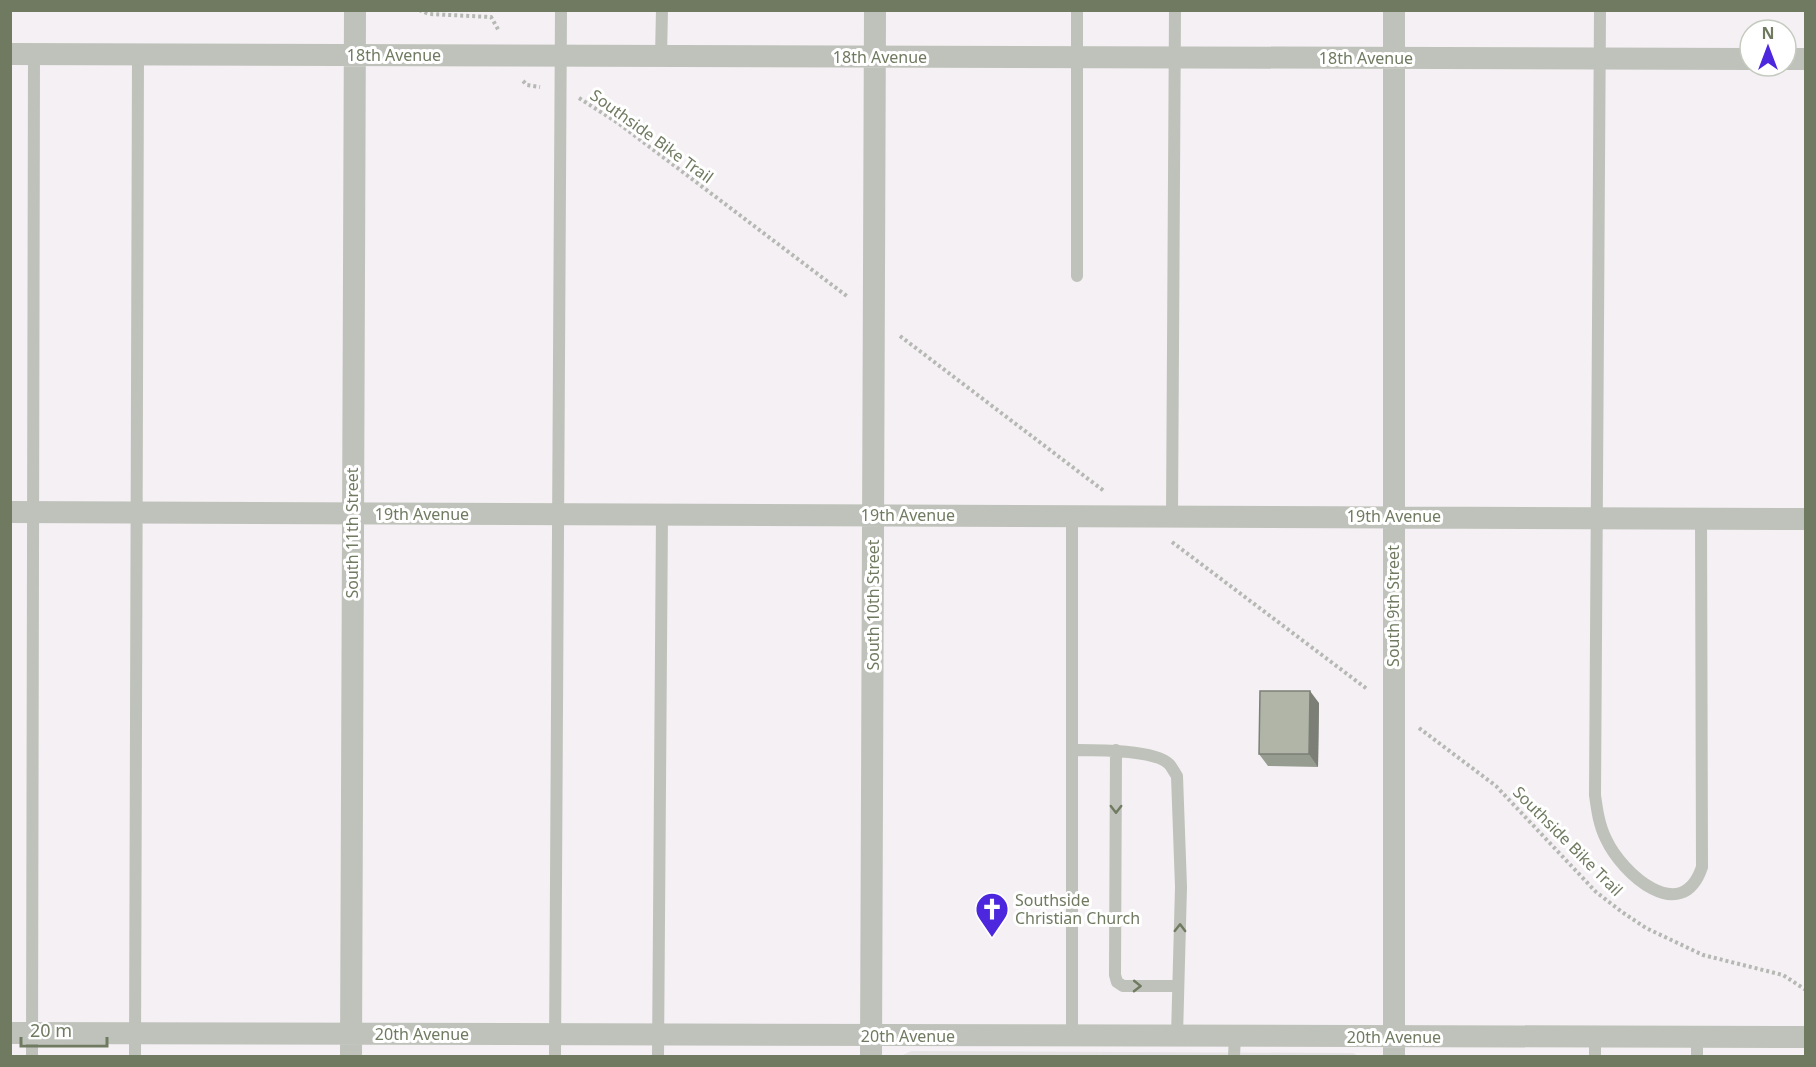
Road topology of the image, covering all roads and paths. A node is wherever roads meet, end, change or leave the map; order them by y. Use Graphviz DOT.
graph roads {
  1 [pos="355,10"];
  2 [pos="419,10"];
  3 [pos="561,10"];
  4 [pos="662,10"];
  5 [pos="874,10"];
  6 [pos="1077,10"];
  7 [pos="1175,10"];
  8 [pos="1394,10"];
  9 [pos="1600,10"];
  10 [pos="10,54"];
  11 [pos="34,54"];
  12 [pos="138,54"];
  13 [pos="354,55"];
  14 [pos="510,56"];
  15 [pos="561,56"];
  16 [pos="661,56"];
  17 [pos="874,57"];
  18 [pos="1076,57"];
  19 [pos="1174,57"];
  20 [pos="1394,58"];
  21 [pos="1599,58"];
  22 [pos="1738,59"];
  23 [pos="561,91"];
  24 [pos="1077,276"];
  25 [pos="874,316"];
  26 [pos="21,512"];
  27 [pos="136,513"];
  28 [pos="351,513"];
  29 [pos="559,514"];
  30 [pos="662,514"];
  31 [pos="873,515"];
  32 [pos="1072,515"];
  33 [pos="1172,516"];
  34 [pos="1394,516"];
  35 [pos="1598,517"];
  36 [pos="1701,518"];
  37 [pos="1806,519"];
  38 [pos="1394,709"];
  39 [pos="1072,750"];
  40 [pos="1116,750"];
  41 [pos="1178,986"];
  42 [pos="1806,990"];
  43 [pos="21,1033"];
  44 [pos="136,1033"];
  45 [pos="1072,1036"];
  46 [pos="1177,1036"];
  47 [pos="1806,1037"];
  48 [pos="351,1045"];
  49 [pos="555,1046"];
  50 [pos="658,1046"];
  51 [pos="871,1046"];
  52 [pos="1234,1046"];
  53 [pos="1394,1047"];
  54 [pos="1595,1047"];
  55 [pos="1697,1047"];
  56 [pos="32,1056"];
  57 [pos="135,1056"];
  1 -- 13 [label="street, South 11th Street"];
  2 -- 14 [label="path, Southside Bike Trail"];
  3 -- 15 [label="lane"];
  4 -- 16 [label="lane"];
  5 -- 17 [label="street, South 10th Street"];
  6 -- 18 [label="lane"];
  7 -- 19 [label="lane"];
  8 -- 20 [label="street, South 9th Street"];
  9 -- 21 [label="lane"];
  10 -- 11 [label="street, 18th Avenue"];
  11 -- 12 [label="street, 18th Avenue"];
  11 -- 26 [label="lane"];
  12 -- 13 [label="street, 18th Avenue"];
  12 -- 27 [label="lane"];
  13 -- 14 [label="street, 18th Avenue"];
  13 -- 28 [label="street, South 11th Street"];
  14 -- 15 [label="street, 18th Avenue"];
  14 -- 23 [label="path, Southside Bike Trail"];
  15 -- 16 [label="street, 18th Avenue"];
  15 -- 23 [label="lane"];
  16 -- 17 [label="street, 18th Avenue"];
  17 -- 18 [label="street, 18th Avenue"];
  17 -- 25 [label="street, South 10th Street"];
  18 -- 19 [label="street, 18th Avenue"];
  18 -- 24 [label="lane"];
  19 -- 20 [label="street, 18th Avenue"];
  19 -- 33 [label="lane"];
  20 -- 21 [label="street, 18th Avenue"];
  20 -- 34 [label="street, South 9th Street"];
  21 -- 22 [label="street, 18th Avenue"];
  21 -- 35 [label="lane"];
  23 -- 25 [label="path, Southside Bike Trail"];
  23 -- 29 [label="lane"];
  25 -- 31 [label="street, South 10th Street"];
  26 -- 27 [label="street, 19th Avenue"];
  26 -- 43 [label="lane"];
  27 -- 28 [label="street, 19th Avenue"];
  27 -- 44 [label="lane"];
  28 -- 29 [label="street, 19th Avenue"];
  28 -- 48 [label="street, South 11th Street"];
  29 -- 30 [label="street, 19th Avenue"];
  29 -- 49 [label="lane"];
  30 -- 31 [label="street, 19th Avenue"];
  30 -- 50 [label="lane"];
  31 -- 32 [label="street, 19th Avenue"];
  31 -- 51 [label="street, South 10th Street"];
  32 -- 33 [label="street, 19th Avenue"];
  32 -- 39 [label="lane"];
  33 -- 34 [label="street, 19th Avenue"];
  34 -- 35 [label="street, 19th Avenue"];
  34 -- 38 [label="street, South 9th Street"];
  35 -- 36 [label="street, 19th Avenue"];
  35 -- 36 [label="lane"];
  36 -- 37 [label="street, 19th Avenue"];
  38 -- 42 [label="path, Southside Bike Trail"];
  38 -- 53 [label="street, South 9th Street"];
  39 -- 40 [label="lane"];
  39 -- 45 [label="lane"];
  41 -- 40 [label="lane, one-way"];
  40 -- 41 [label="lane, one-way"];
  41 -- 46 [label="lane"];
  43 -- 44 [label="street, 20th Avenue"];
  43 -- 56 [label="lane"];
  44 -- 48 [label="street, 20th Avenue"];
  44 -- 57 [label="lane"];
  45 -- 46 [label="street, 20th Avenue"];
  45 -- 51 [label="street, 20th Avenue"];
  46 -- 52 [label="street, 20th Avenue"];
  47 -- 55 [label="street, 20th Avenue"];
  48 -- 49 [label="street, 20th Avenue"];
  49 -- 50 [label="street, 20th Avenue"];
  50 -- 51 [label="street, 20th Avenue"];
  52 -- 53 [label="street, 20th Avenue"];
  53 -- 54 [label="street, 20th Avenue"];
  54 -- 55 [label="street, 20th Avenue"];
}
